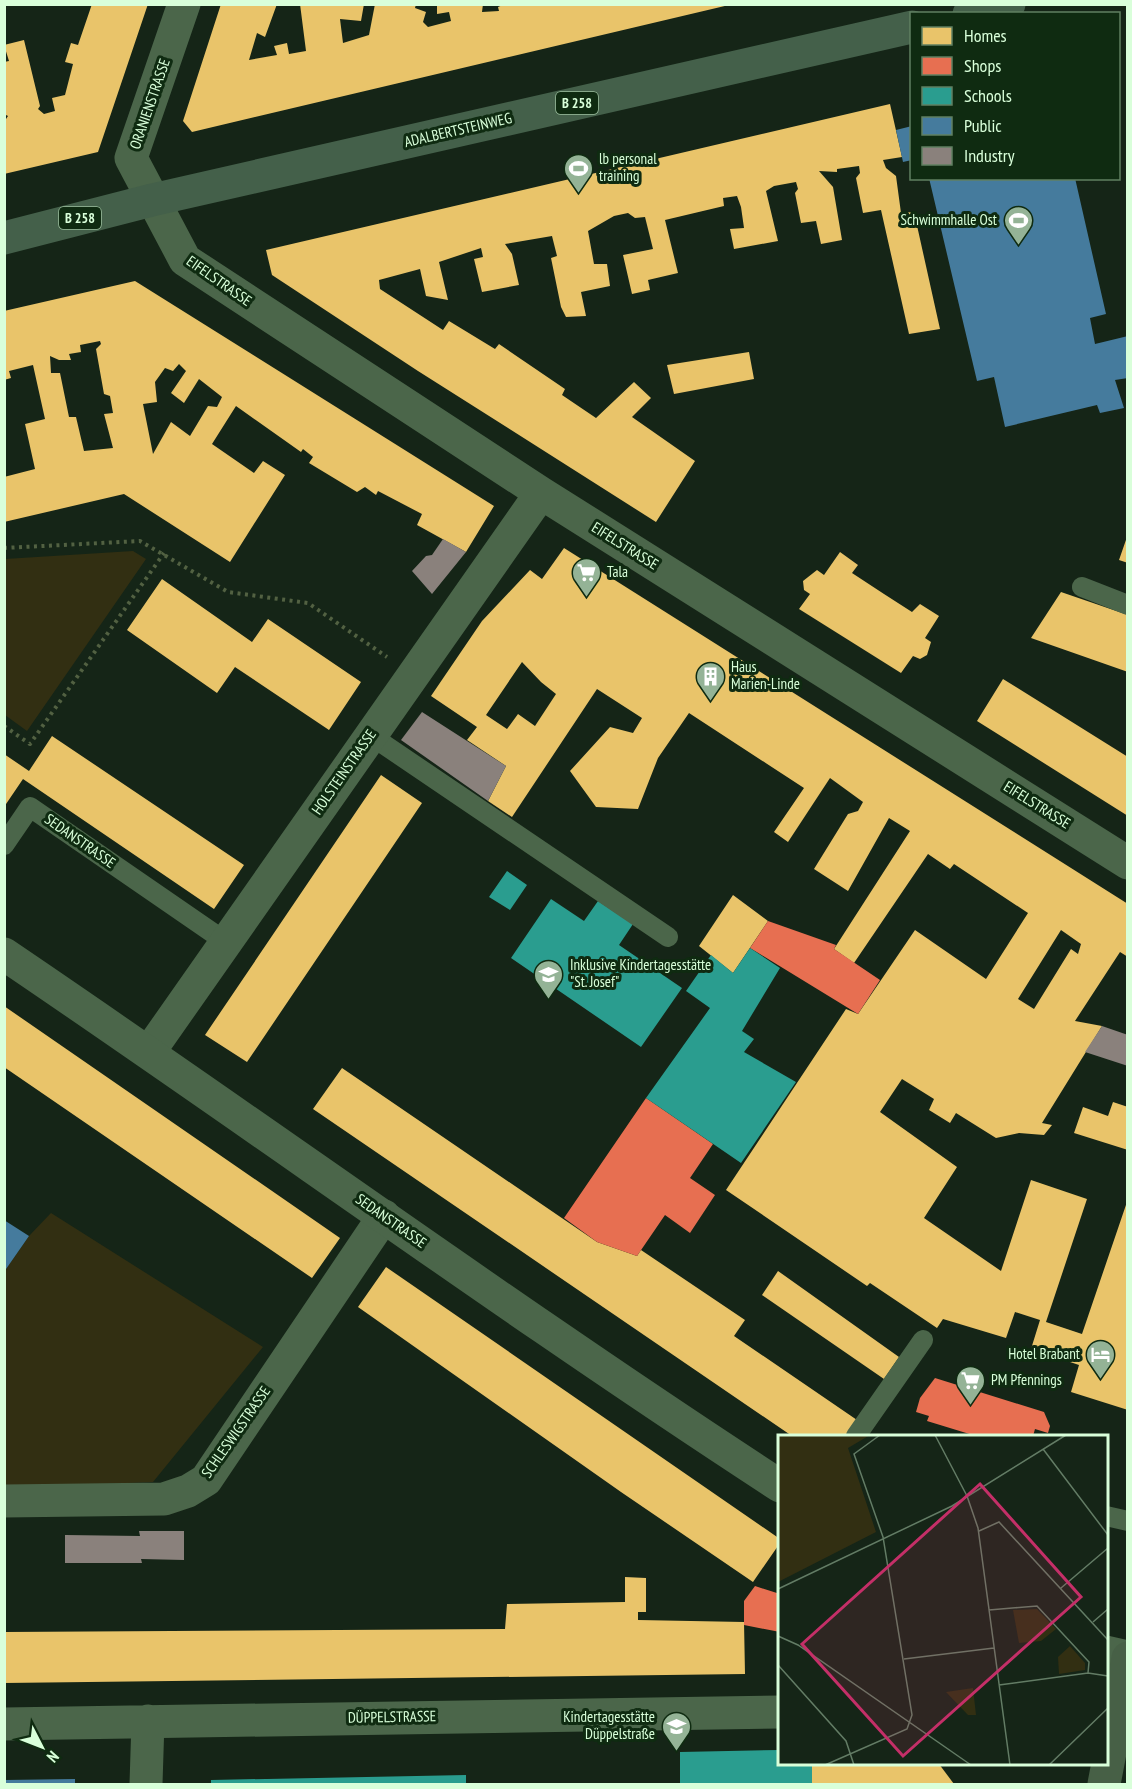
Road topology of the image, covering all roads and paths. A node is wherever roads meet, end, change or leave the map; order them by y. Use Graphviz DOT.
graph roads {
  1 [pos="184,4"];
  2 [pos="1009,4"];
  3 [pos="977,12"];
  4 [pos="910,27"];
  5 [pos="152,200"];
  6 [pos="6,232"];
  7 [pos="541,493"];
  8 [pos="4,548"];
  9 [pos="164,553"];
  10 [pos="1082,587"];
  11 [pos="1128,604"];
  12 [pos="412,675"];
  13 [pos="4,726"];
  14 [pos="370,735"];
  15 [pos="4,844"];
  16 [pos="1128,863"];
  17 [pos="668,937"];
  18 [pos="226,942"];
  19 [pos="4,954"];
  20 [pos="149,1052"];
  21 [pos="384,1216"];
  22 [pos="923,1340"];
  23 [pos="857,1435"];
  24 [pos="778,1485"];
  25 [pos="4,1501"];
  26 [pos="1108,1516"];
  27 [pos="1128,1521"];
  28 [pos="1108,1652"];
  29 [pos="1128,1658"];
  30 [pos="778,1712"];
  31 [pos="148,1721"];
  32 [pos="4,1724"];
  33 [pos="1108,1764"];
  34 [pos="1108,1765"];
  35 [pos="146,1785"];
  36 [pos="1104,1785"];
  1 -- 5 [label="street, ORANIENSTRASSE"];
  2 -- 3 [label="main road"];
  4 -- 5 [label="main road, ADALBERTSTEINWEG / B 258"];
  5 -- 6 [label="main road, ADALBERTSTEINWEG / B 258"];
  5 -- 7 [label="street, EIFELSTRASSE"];
  7 -- 12 [label="street, HOLSTEINSTRASSE"];
  7 -- 16 [label="street, EIFELSTRASSE"];
  8 -- 9 [label="path"];
  9 -- 12 [label="path"];
  9 -- 13 [label="path"];
  10 -- 11 [label="lane"];
  12 -- 14 [label="street, HOLSTEINSTRASSE"];
  14 -- 17 [label="lane"];
  14 -- 18 [label="street, HOLSTEINSTRASSE"];
  15 -- 18 [label="lane, SEDANSTRASSE"];
  18 -- 20 [label="street, HOLSTEINSTRASSE"];
  19 -- 20 [label="street, SEDANSTRASSE"];
  20 -- 21 [label="street, SEDANSTRASSE"];
  21 -- 24 [label="street, SEDANSTRASSE"];
  21 -- 25 [label="street, SCHLESWIGSTRASSE"];
  22 -- 23 [label="lane"];
  26 -- 27 [label="lane"];
  28 -- 29 [label="street"];
  29 -- 33 [label="main road"];
  30 -- 31 [label="street, DÜPPELSTRASSE"];
  31 -- 32 [label="street, DÜPPELSTRASSE"];
  31 -- 35 [label="street"];
  34 -- 36 [label="main road"];
}
